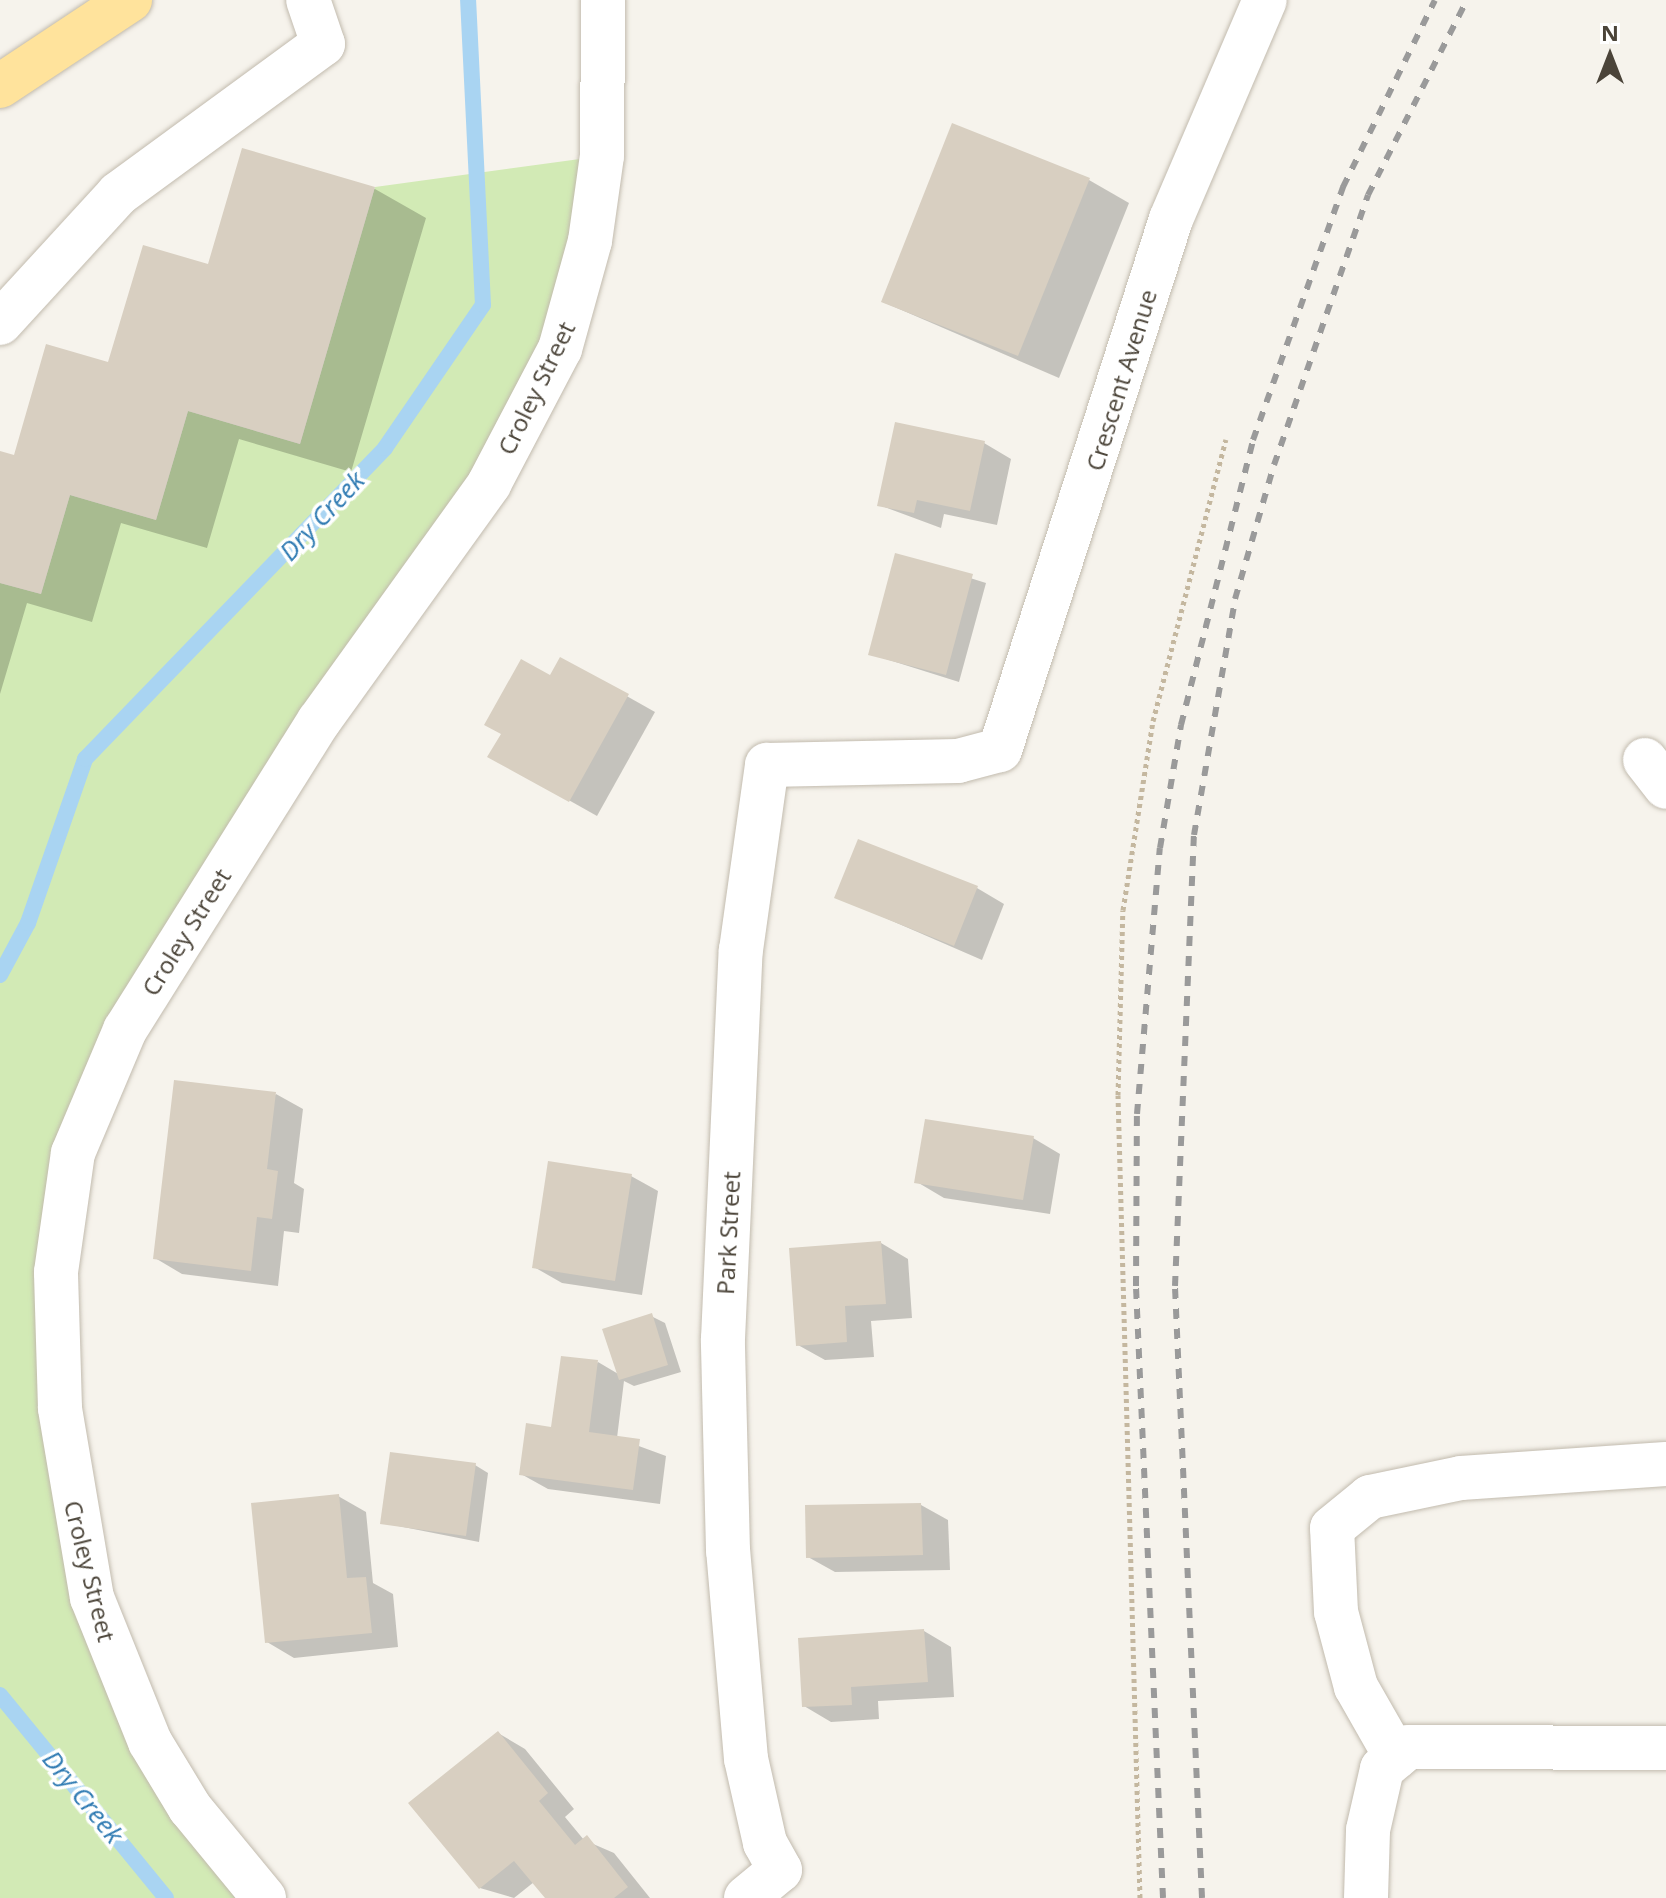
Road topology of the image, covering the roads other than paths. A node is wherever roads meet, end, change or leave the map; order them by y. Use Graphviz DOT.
graph roads {
  1 [pos="130,0"];
  2 [pos="308,0"];
  3 [pos="603,0"];
  4 [pos="1265,0"];
  5 [pos="0,86"];
  6 [pos="0,323"];
  7 [pos="984,755"];
  8 [pos="1666,1464"];
  9 [pos="1666,1748"];
  10 [pos="1396,1757"];
  11 [pos="264,1898"];
  12 [pos="746,1898"];
  13 [pos="1366,1898"];
  1 -- 5 [label="main road"];
  2 -- 6 [label="street"];
  3 -- 11 [label="street, Croley Street"];
  4 -- 7 [label="street, Crescent Avenue"];
  7 -- 12 [label="street, Park Street"];
  8 -- 10 [label="street"];
  9 -- 10 [label="street"];
  10 -- 13 [label="street"];
}
